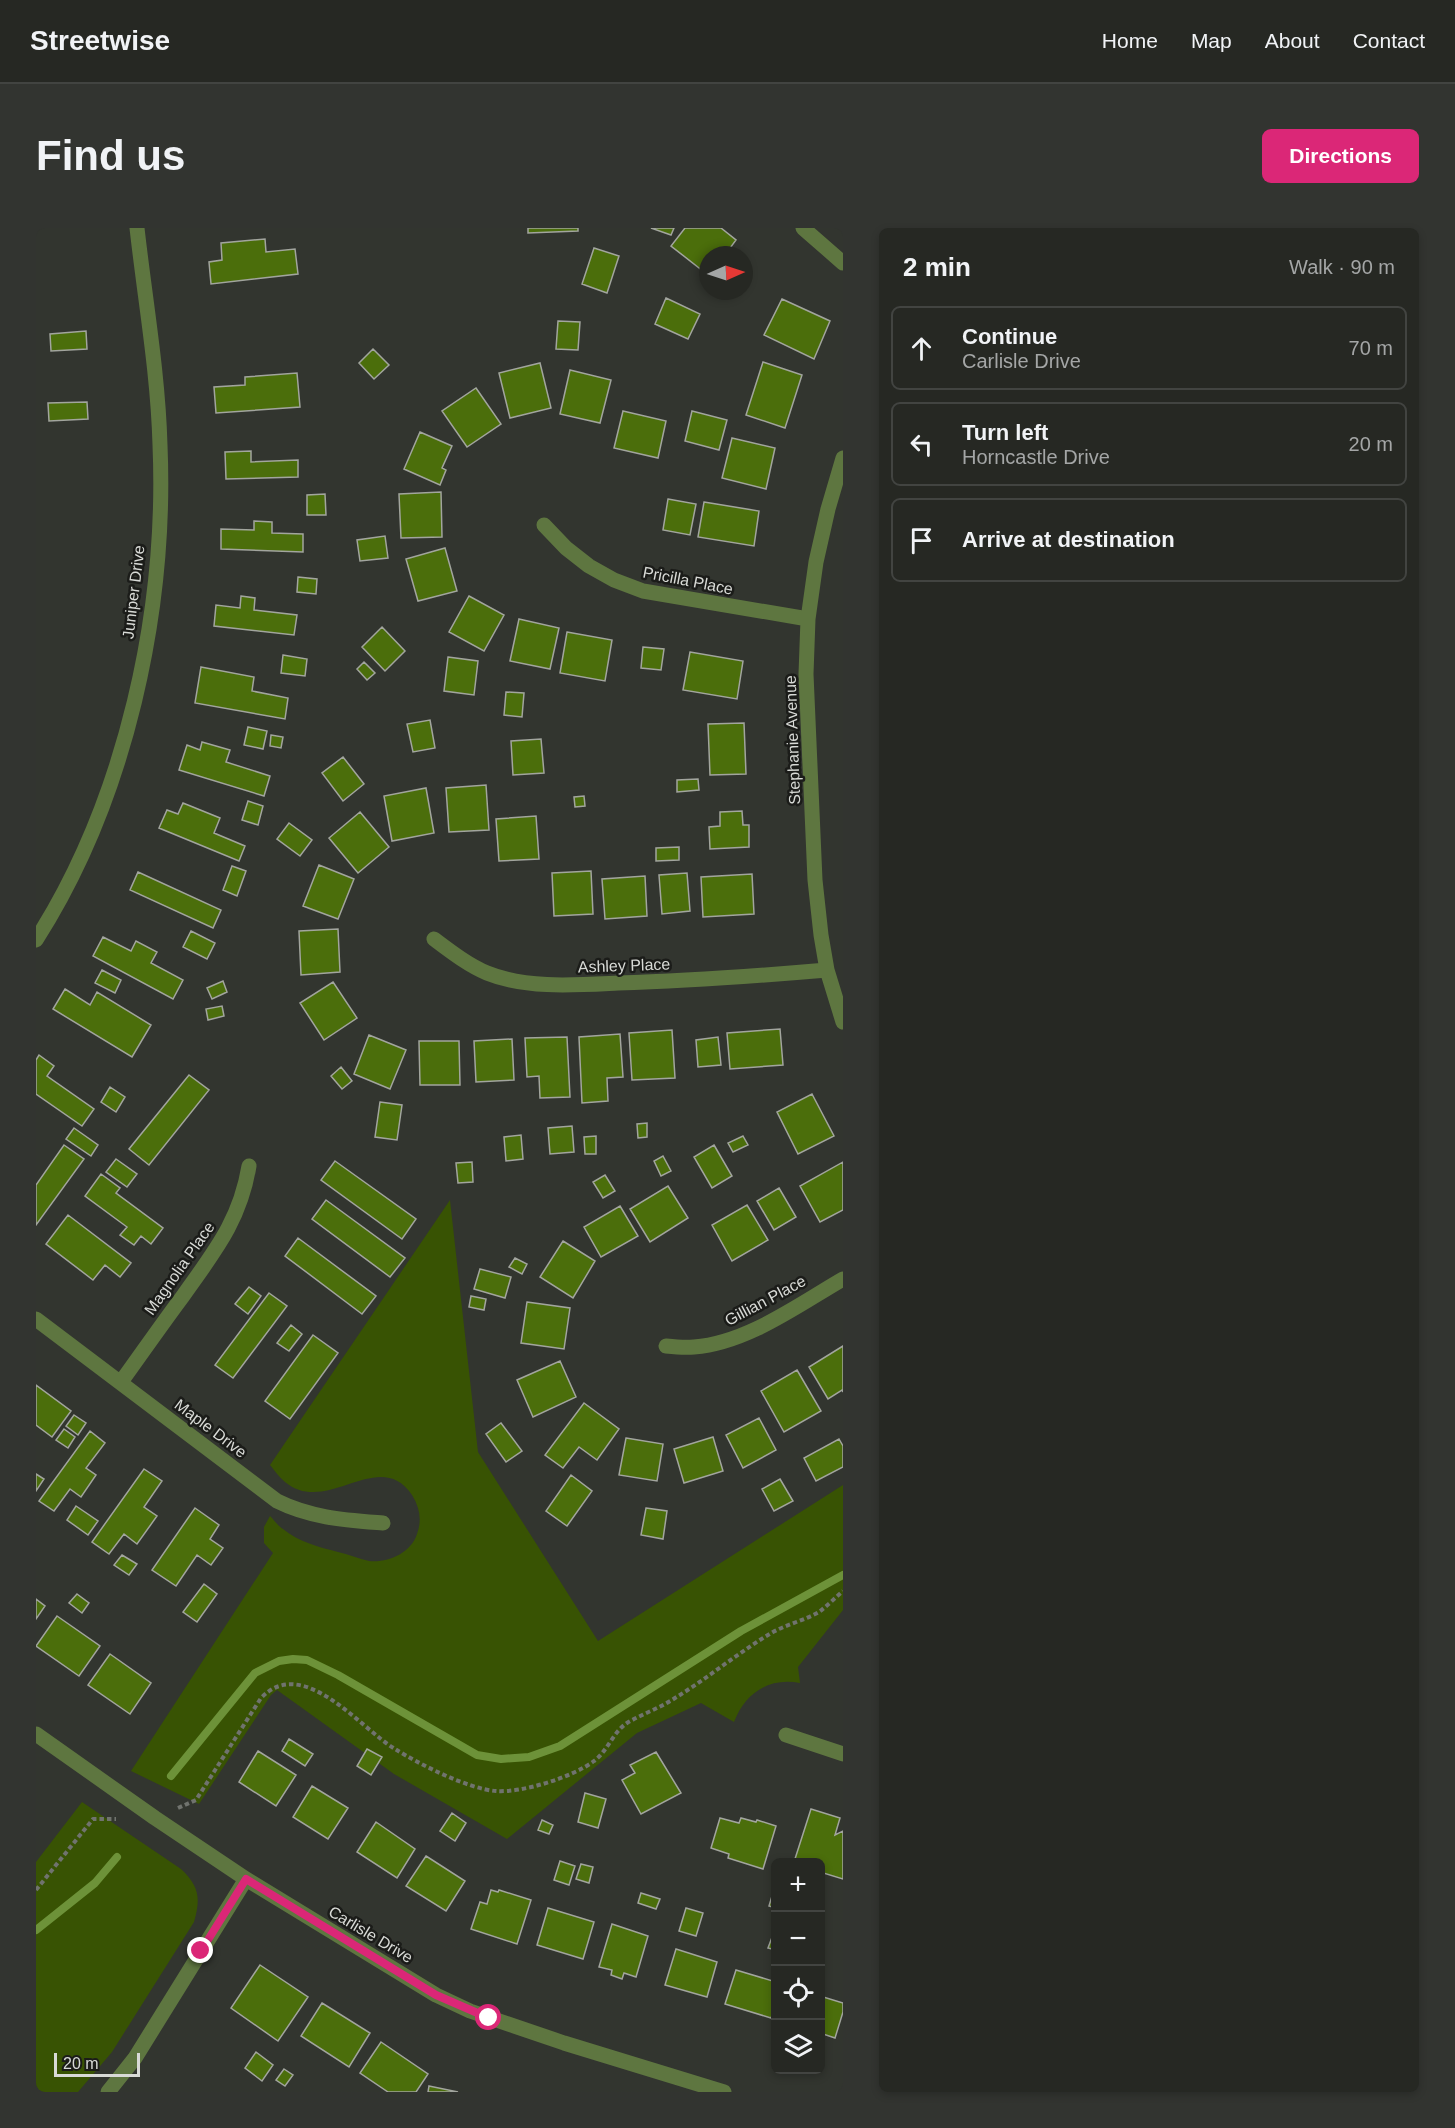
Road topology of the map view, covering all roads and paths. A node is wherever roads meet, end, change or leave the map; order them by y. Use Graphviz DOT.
graph roads {
  1 [pos="137,228"];
  2 [pos="804,228"];
  3 [pos="843,263"];
  4 [pos="843,458"];
  5 [pos="544,525"];
  6 [pos="808,619"];
  7 [pos="434,939"];
  8 [pos="36,940"];
  9 [pos="827,970"];
  10 [pos="843,1022"];
  11 [pos="249,1166"];
  12 [pos="843,1279"];
  13 [pos="36,1319"];
  14 [pos="666,1346"];
  15 [pos="121,1382"];
  16 [pos="383,1523"];
  17 [pos="843,1591"];
  18 [pos="36,1734"];
  19 [pos="786,1735"];
  20 [pos="843,1754"];
  21 [pos="155,1818"];
  22 [pos="246,1879"];
  23 [pos="36,1890"];
  24 [pos="108,2092"];
  25 [pos="724,2092"];
  1 -- 8 [label="street, Juniper Drive"];
  2 -- 3 [label="street"];
  4 -- 6 [label="street, Stephanie Avenue"];
  5 -- 6 [label="street, Pricilla Place"];
  6 -- 9 [label="street, Stephanie Avenue"];
  7 -- 9 [label="street, Ashley Place"];
  9 -- 10 [label="street, Stephanie Avenue"];
  11 -- 15 [label="street, Magnolia Place"];
  12 -- 14 [label="street, Gillian Place"];
  13 -- 15 [label="street, Maple Drive"];
  15 -- 16 [label="street, Maple Drive"];
  17 -- 21 [label="path"];
  18 -- 21 [label="street, Carlisle Drive"];
  19 -- 20 [label="street"];
  21 -- 22 [label="street, Carlisle Drive"];
  21 -- 23 [label="path"];
  22 -- 24 [label="street"];
  22 -- 25 [label="street, Carlisle Drive"];
}
